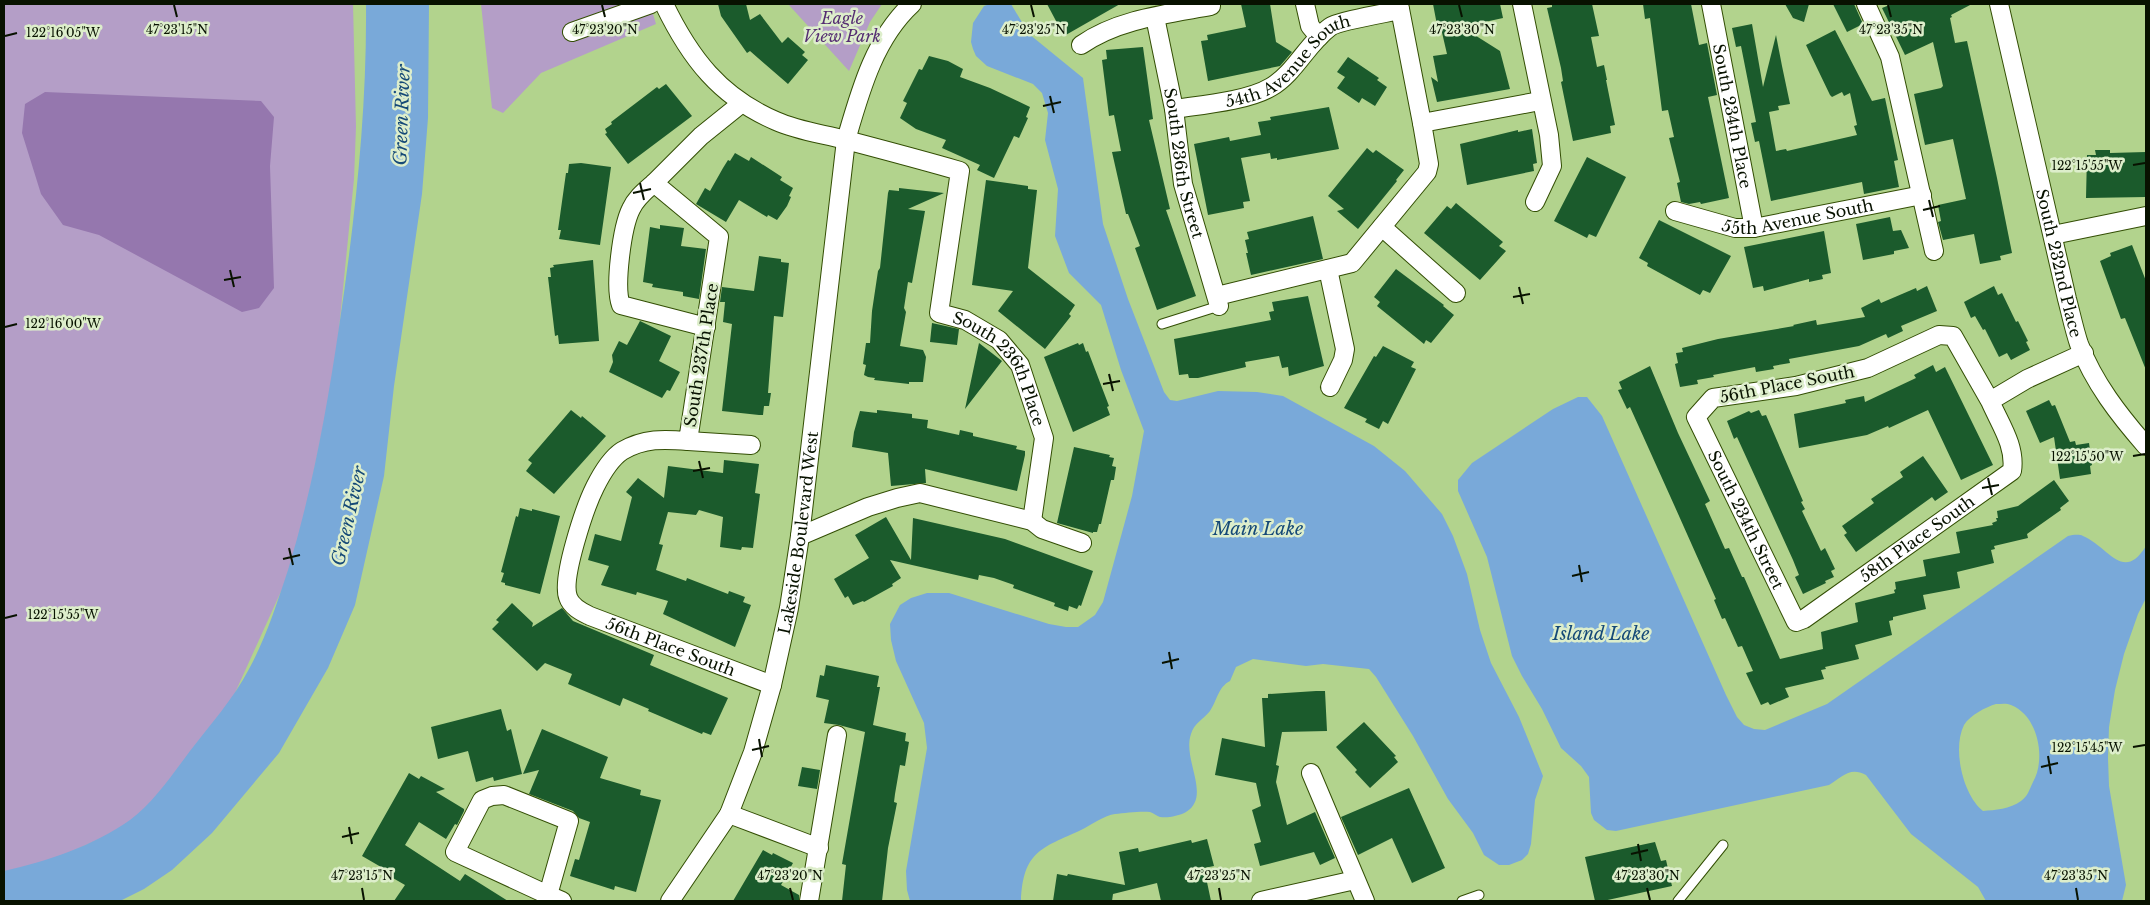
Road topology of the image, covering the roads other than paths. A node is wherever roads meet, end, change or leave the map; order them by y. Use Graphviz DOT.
graph roads {
  1 [pos="651,4"];
  2 [pos="664,4"];
  3 [pos="912,4"];
  4 [pos="1305,4"];
  5 [pos="1522,4"];
  6 [pos="1711,4"];
  7 [pos="1866,4"];
  8 [pos="1999,4"];
  9 [pos="1211,6"];
  10 [pos="1400,7"];
  11 [pos="1155,17"];
  12 [pos="572,32"];
  13 [pos="1319,37"];
  14 [pos="1081,45"];
  15 [pos="1540,100"];
  16 [pos="742,103"];
  17 [pos="1174,109"];
  18 [pos="1422,123"];
  19 [pos="846,140"];
  20 [pos="654,183"];
  21 [pos="1922,196"];
  22 [pos="1535,202"];
  23 [pos="1675,211"];
  24 [pos="2146,216"];
  25 [pos="1382,227"];
  26 [pos="1754,228"];
  27 [pos="2053,235"];
  28 [pos="1934,250"];
  29 [pos="1328,269"];
  30 [pos="1456,293"];
  31 [pos="1218,301"];
  32 [pos="1162,324"];
  33 [pos="706,326"];
  34 [pos="2084,353"];
  35 [pos="1330,387"];
  36 [pos="1990,401"];
  37 [pos="1696,417"];
  38 [pos="688,441"];
  39 [pos="751,445"];
  40 [pos="2146,446"];
  41 [pos="1032,521"];
  42 [pos="800,536"];
  43 [pos="1082,543"];
  44 [pos="571,603"];
  45 [pos="1796,622"];
  46 [pos="772,685"];
  47 [pos="837,735"];
  48 [pos="1311,774"];
  49 [pos="728,814"];
  50 [pos="1723,845"];
  51 [pos="819,848"];
  52 [pos="1355,880"];
  53 [pos="1479,895"];
  54 [pos="555,898"];
  55 [pos="670,901"];
  56 [pos="809,901"];
  57 [pos="1261,901"];
  58 [pos="1365,901"];
  59 [pos="1462,901"];
  60 [pos="1678,901"];
  1 -- 12 [label="street"];
  2 -- 16 [label="street"];
  3 -- 19 [label="street, Lakeside Boulevard West"];
  4 -- 13 [label="street"];
  5 -- 15 [label="street"];
  6 -- 26 [label="street, South 234th Place"];
  7 -- 21 [label="street"];
  8 -- 27 [label="street, South 232nd Place"];
  9 -- 11 [label="street"];
  10 -- 13 [label="street, 54th Avenue South"];
  10 -- 18 [label="street"];
  11 -- 14 [label="street"];
  11 -- 17 [label="street, South 236th Street"];
  13 -- 17 [label="street, 54th Avenue South"];
  15 -- 18 [label="street"];
  15 -- 22 [label="street"];
  16 -- 19 [label="street"];
  16 -- 20 [label="street"];
  17 -- 31 [label="street, South 236th Street"];
  18 -- 25 [label="street"];
  19 -- 41 [label="street, South 236th Place"];
  19 -- 42 [label="street, Lakeside Boulevard West"];
  20 -- 33 [label="street, South 237th Place"];
  20 -- 33 [label="street"];
  21 -- 26 [label="street, 55th Avenue South"];
  21 -- 28 [label="street"];
  23 -- 26 [label="street, 55th Avenue South"];
  24 -- 27 [label="street"];
  25 -- 29 [label="street"];
  25 -- 30 [label="street"];
  27 -- 34 [label="street, South 232nd Place"];
  29 -- 31 [label="street"];
  29 -- 35 [label="street"];
  31 -- 32 [label="lane"];
  33 -- 38 [label="street, South 237th Place"];
  34 -- 36 [label="street"];
  34 -- 40 [label="street, South 232nd Place"];
  36 -- 37 [label="street, 56th Place South"];
  36 -- 45 [label="street, 58th Place South"];
  37 -- 45 [label="street, South 234th Street"];
  38 -- 39 [label="street"];
  38 -- 44 [label="street, South 237th Place"];
  41 -- 42 [label="street"];
  41 -- 43 [label="street"];
  42 -- 46 [label="street, Lakeside Boulevard West"];
  44 -- 46 [label="street, 56th Place South"];
  46 -- 49 [label="street, Lakeside Boulevard West"];
  47 -- 51 [label="street"];
  48 -- 52 [label="street"];
  49 -- 51 [label="street"];
  49 -- 55 [label="street, Lakeside Boulevard West"];
  50 -- 60 [label="lane"];
  51 -- 56 [label="street"];
  52 -- 57 [label="street"];
  52 -- 58 [label="street"];
  53 -- 59 [label="lane"];
  54 -- 54 [label="street"];
}
